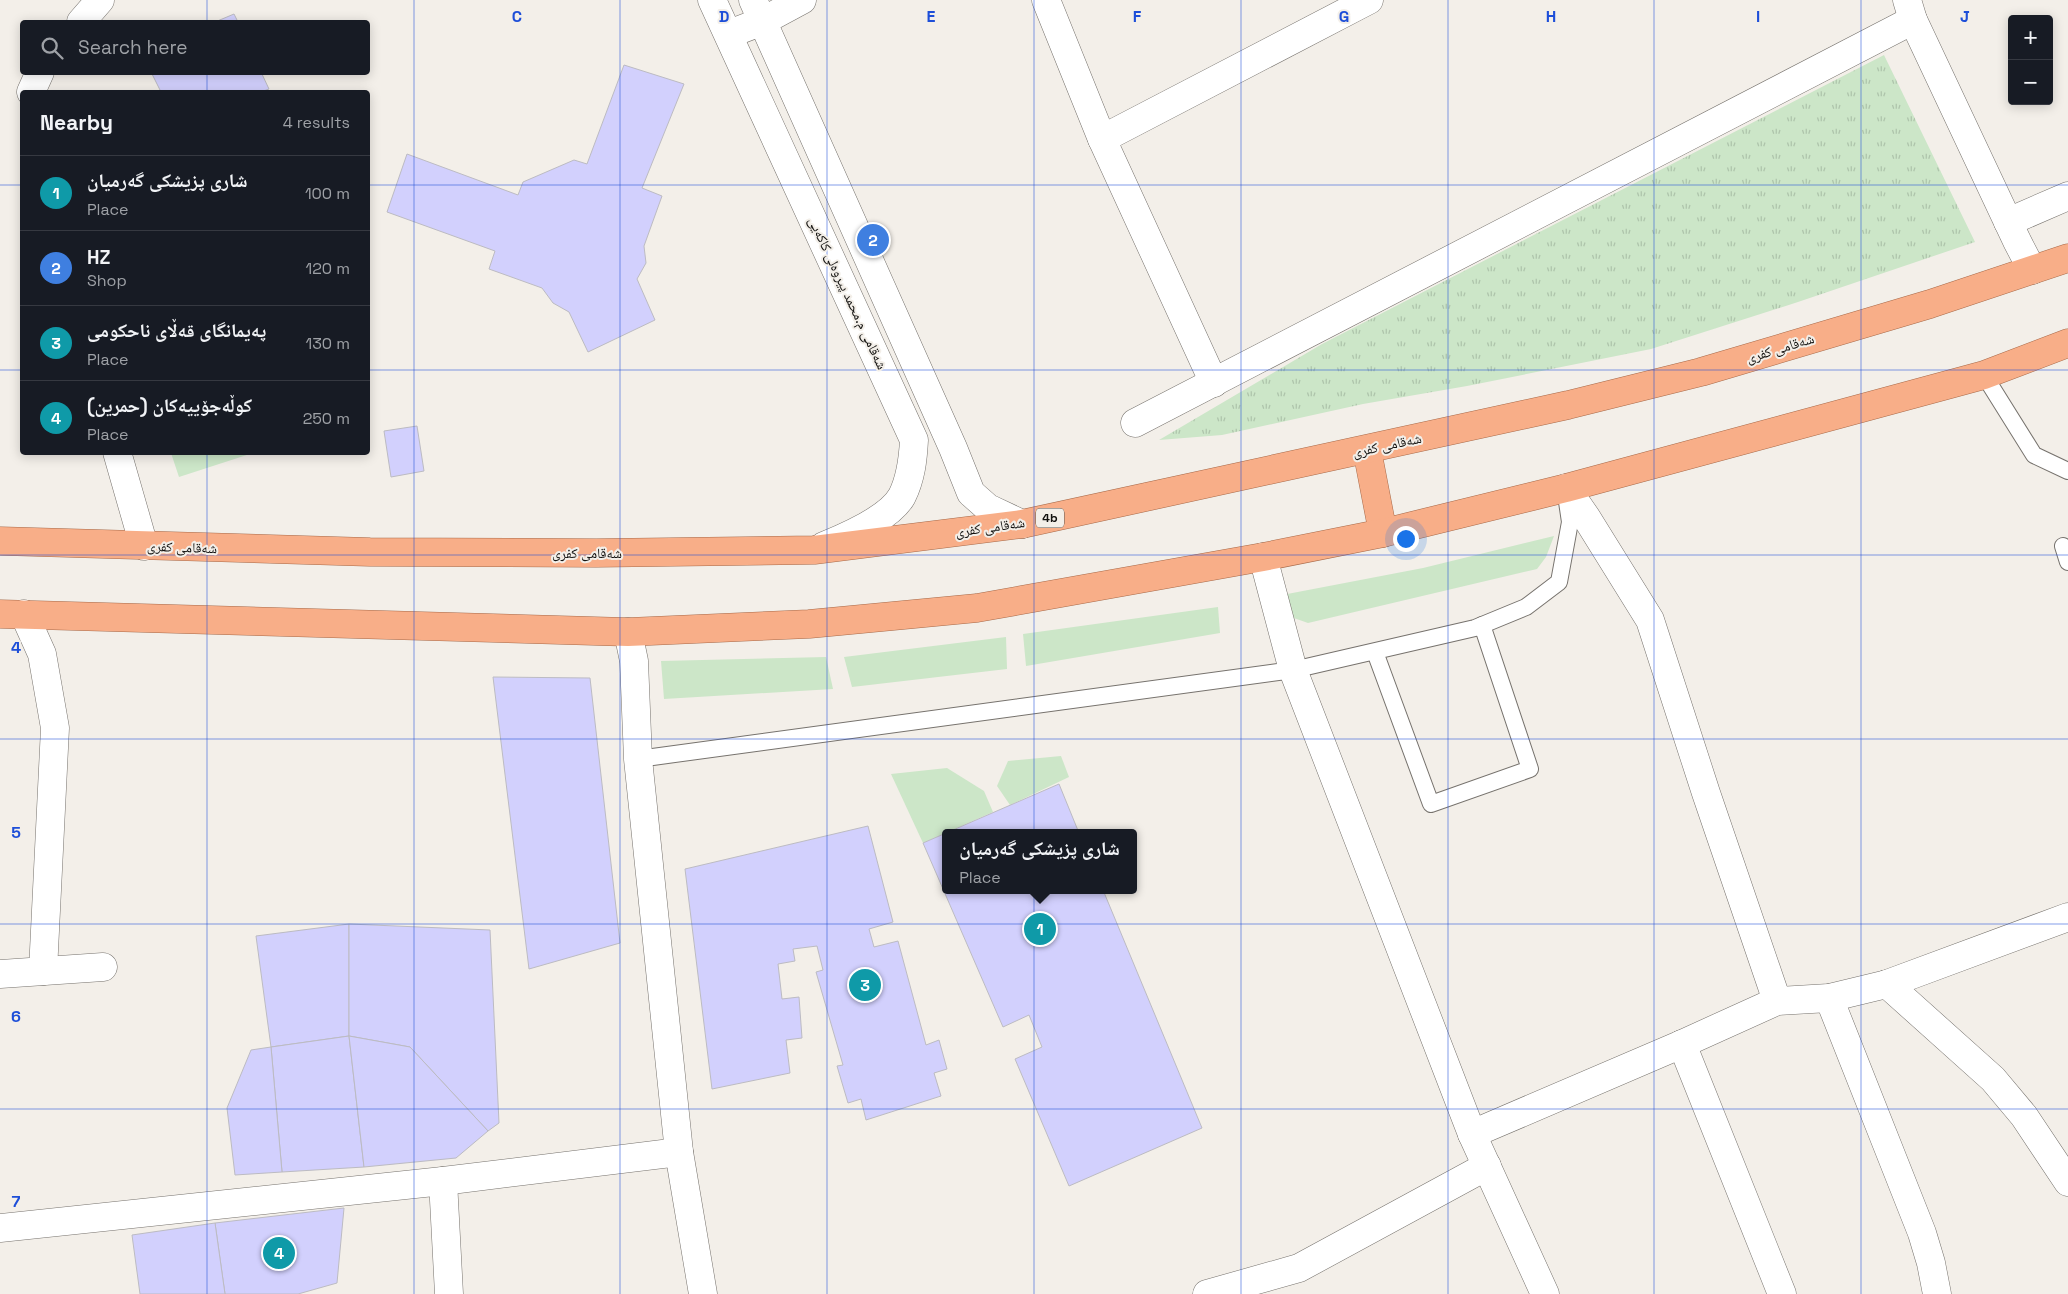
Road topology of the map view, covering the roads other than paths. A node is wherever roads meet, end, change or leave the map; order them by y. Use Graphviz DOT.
graph roads {
  1 [pos="100,0"];
  2 [pos="712,0"];
  3 [pos="802,0"];
  4 [pos="1046,0"];
  5 [pos="1369,0"];
  6 [pos="758,10"];
  7 [pos="1910,10"];
  8 [pos="83,20"];
  9 [pos="729,34"];
  10 [pos="39,75"];
  11 [pos="32,90"];
  12 [pos="1102,139"];
  13 [pos="2068,196"];
  14 [pos="2008,222"];
  15 [pos="2068,258"];
  16 [pos="2032,270"];
  17 [pos="2068,342"];
  18 [pos="1984,376"];
  19 [pos="1214,383"];
  20 [pos="1135,423"];
  21 [pos="1367,450"];
  22 [pos="118,455"];
  23 [pos="2068,471"];
  24 [pos="1566,488"];
  25 [pos="1022,524"];
  26 [pos="1383,533"];
  27 [pos="0,541"];
  28 [pos="144,546"];
  29 [pos="814,550"];
  30 [pos="1264,557"];
  31 [pos="12,614"];
  32 [pos="1482,625"];
  33 [pos="628,632"];
  34 [pos="1375,652"];
  35 [pos="1293,670"];
  36 [pos="638,759"];
  37 [pos="2068,917"];
  38 [pos="103,967"];
  39 [pos="43,971"];
  40 [pos="0,974"];
  41 [pos="1887,984"];
  42 [pos="1829,998"];
  43 [pos="1777,1001"];
  44 [pos="1682,1044"];
  45 [pos="1472,1134"];
  46 [pos="679,1152"];
  47 [pos="1487,1166"];
  48 [pos="443,1181"];
  49 [pos="2068,1182"];
  50 [pos="0,1228"];
  51 [pos="1299,1268"];
  52 [pos="449,1294"];
  53 [pos="703,1294"];
  54 [pos="1207,1294"];
  55 [pos="1283,1294"];
  56 [pos="1545,1294"];
  57 [pos="1782,1294"];
  58 [pos="1938,1294"];
  1 -- 8 [label="street"];
  2 -- 9 [label="street, شەقامی م.محمد پیروەلی کاکەیی"];
  3 -- 6 [label="street"];
  4 -- 12 [label="street"];
  5 -- 12 [label="street"];
  6 -- 9 [label="street"];
  6 -- 25 [label="street"];
  7 -- 14 [label="street"];
  7 -- 19 [label="street"];
  9 -- 29 [label="street, شەقامی م.محمد پیروەلی کاکەیی"];
  10 -- 11 [label="street"];
  12 -- 19 [label="street"];
  13 -- 14 [label="street"];
  14 -- 16 [label="street"];
  15 -- 16 [label="highway, شەقامی کفری / 4b"];
  16 -- 21 [label="highway, شەقامی کفری / 4b"];
  17 -- 18 [label="highway"];
  18 -- 23 [label="lane"];
  18 -- 24 [label="highway"];
  19 -- 20 [label="street"];
  21 -- 25 [label="highway, شەقامی کفری / 4b"];
  21 -- 26 [label="highway"];
  22 -- 28 [label="street"];
  24 -- 26 [label="highway"];
  24 -- 32 [label="lane"];
  24 -- 43 [label="street"];
  25 -- 29 [label="highway, شەقامی کفری / 4b"];
  26 -- 30 [label="highway"];
  27 -- 28 [label="highway, شەقامی کفری / 4b"];
  28 -- 29 [label="highway, شەقامی کفری / 4b"];
  30 -- 33 [label="highway"];
  30 -- 35 [label="street"];
  31 -- 33 [label="highway"];
  31 -- 39 [label="street"];
  32 -- 34 [label="lane"];
  32 -- 34 [label="lane"];
  33 -- 36 [label="street"];
  34 -- 35 [label="lane"];
  35 -- 36 [label="lane"];
  35 -- 45 [label="street"];
  36 -- 46 [label="street"];
  37 -- 41 [label="street"];
  38 -- 39 [label="street"];
  39 -- 40 [label="street"];
  41 -- 42 [label="street"];
  41 -- 49 [label="street"];
  42 -- 43 [label="street"];
  42 -- 58 [label="street"];
  43 -- 44 [label="street"];
  44 -- 45 [label="street"];
  44 -- 57 [label="street"];
  45 -- 47 [label="street"];
  46 -- 48 [label="street"];
  46 -- 53 [label="street"];
  47 -- 51 [label="street"];
  47 -- 56 [label="street"];
  48 -- 50 [label="street"];
  48 -- 52 [label="street"];
  51 -- 54 [label="street"];
  51 -- 55 [label="street"];
}
